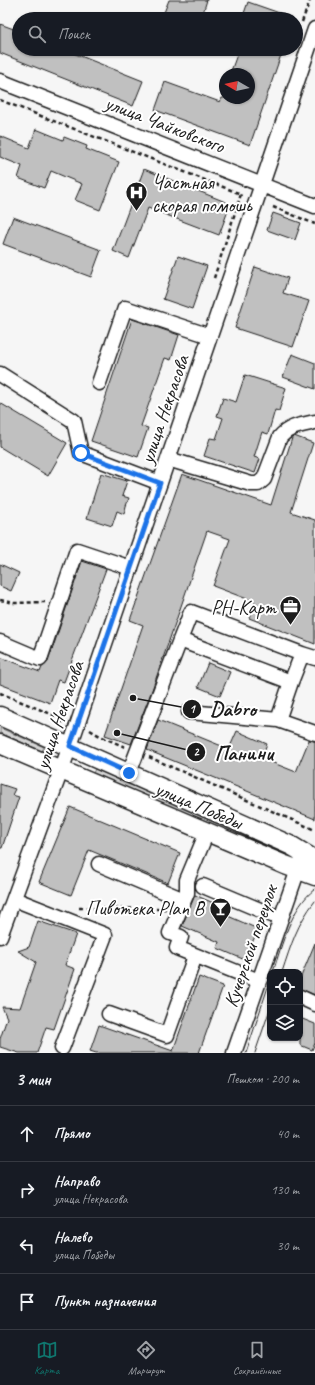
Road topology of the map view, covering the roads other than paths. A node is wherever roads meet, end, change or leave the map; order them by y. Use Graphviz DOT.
graph roads {
  1 [pos="315,29"];
  2 [pos="0,81"];
  3 [pos="262,184"];
  4 [pos="315,206"];
  5 [pos="210,336"];
  6 [pos="0,374"];
  7 [pos="99,383"];
  8 [pos="315,422"];
  9 [pos="168,459"];
  10 [pos="160,483"];
  11 [pos="131,568"];
  12 [pos="180,640"];
  13 [pos="0,642"];
  14 [pos="309,656"];
  15 [pos="292,682"];
  16 [pos="189,712"];
  17 [pos="0,716"];
  18 [pos="278,720"];
  19 [pos="315,733"];
  20 [pos="0,744"];
  21 [pos="70,746"];
  22 [pos="61,770"];
  23 [pos="129,773"];
  24 [pos="207,832"];
  25 [pos="310,856"];
  26 [pos="99,864"];
  27 [pos="298,870"];
  28 [pos="315,876"];
  29 [pos="203,886"];
  30 [pos="288,897"];
  31 [pos="14,899"];
  32 [pos="182,904"];
  33 [pos="272,915"];
  34 [pos="0,936"];
  35 [pos="195,956"];
  36 [pos="254,979"];
  37 [pos="303,998"];
  38 [pos="315,1004"];
  39 [pos="109,1014"];
  40 [pos="62,1048"];
  41 [pos="234,1053"];
  1 -- 3 [label="street, улица Некрасова"];
  2 -- 3 [label="street, улица Чайковского"];
  3 -- 4 [label="street, улица Чайковского"];
  3 -- 5 [label="street, улица Некрасова"];
  5 -- 7 [label="street"];
  5 -- 9 [label="street, улица Некрасова"];
  6 -- 10 [label="street"];
  8 -- 9 [label="street"];
  9 -- 10 [label="street, улица Некрасова"];
  10 -- 11 [label="street, улица Некрасова"];
  11 -- 13 [label="street"];
  11 -- 21 [label="street, улица Некрасова"];
  12 -- 14 [label="street"];
  12 -- 15 [label="street"];
  12 -- 23 [label="street"];
  14 -- 15 [label="street"];
  15 -- 18 [label="street"];
  16 -- 18 [label="street"];
  17 -- 21 [label="main road, улица Победы"];
  18 -- 19 [label="street"];
  20 -- 22 [label="main road, улица Победы"];
  21 -- 22 [label="street, улица Некрасова"];
  21 -- 23 [label="main road, улица Победы"];
  22 -- 24 [label="main road, улица Победы"];
  22 -- 31 [label="street, улица Некрасова"];
  23 -- 25 [label="main road, улица Победы"];
  24 -- 27 [label="main road, улица Победы"];
  24 -- 32 [label="street"];
  25 -- 27 [label="street, Кучерской переулок"];
  26 -- 32 [label="street"];
  27 -- 28 [label="main road, улица Победы"];
  27 -- 30 [label="street, Кучерской переулок"];
  29 -- 33 [label="street"];
  30 -- 33 [label="street"];
  30 -- 36 [label="street, Кучерской переулок"];
  31 -- 34 [label="street, улица Некрасова"];
  31 -- 40 [label="street"];
  32 -- 35 [label="street"];
  33 -- 36 [label="street"];
  35 -- 36 [label="street"];
  35 -- 39 [label="street"];
  36 -- 41 [label="street, Кучерской переулок"];
  37 -- 38 [label="street"];
}
